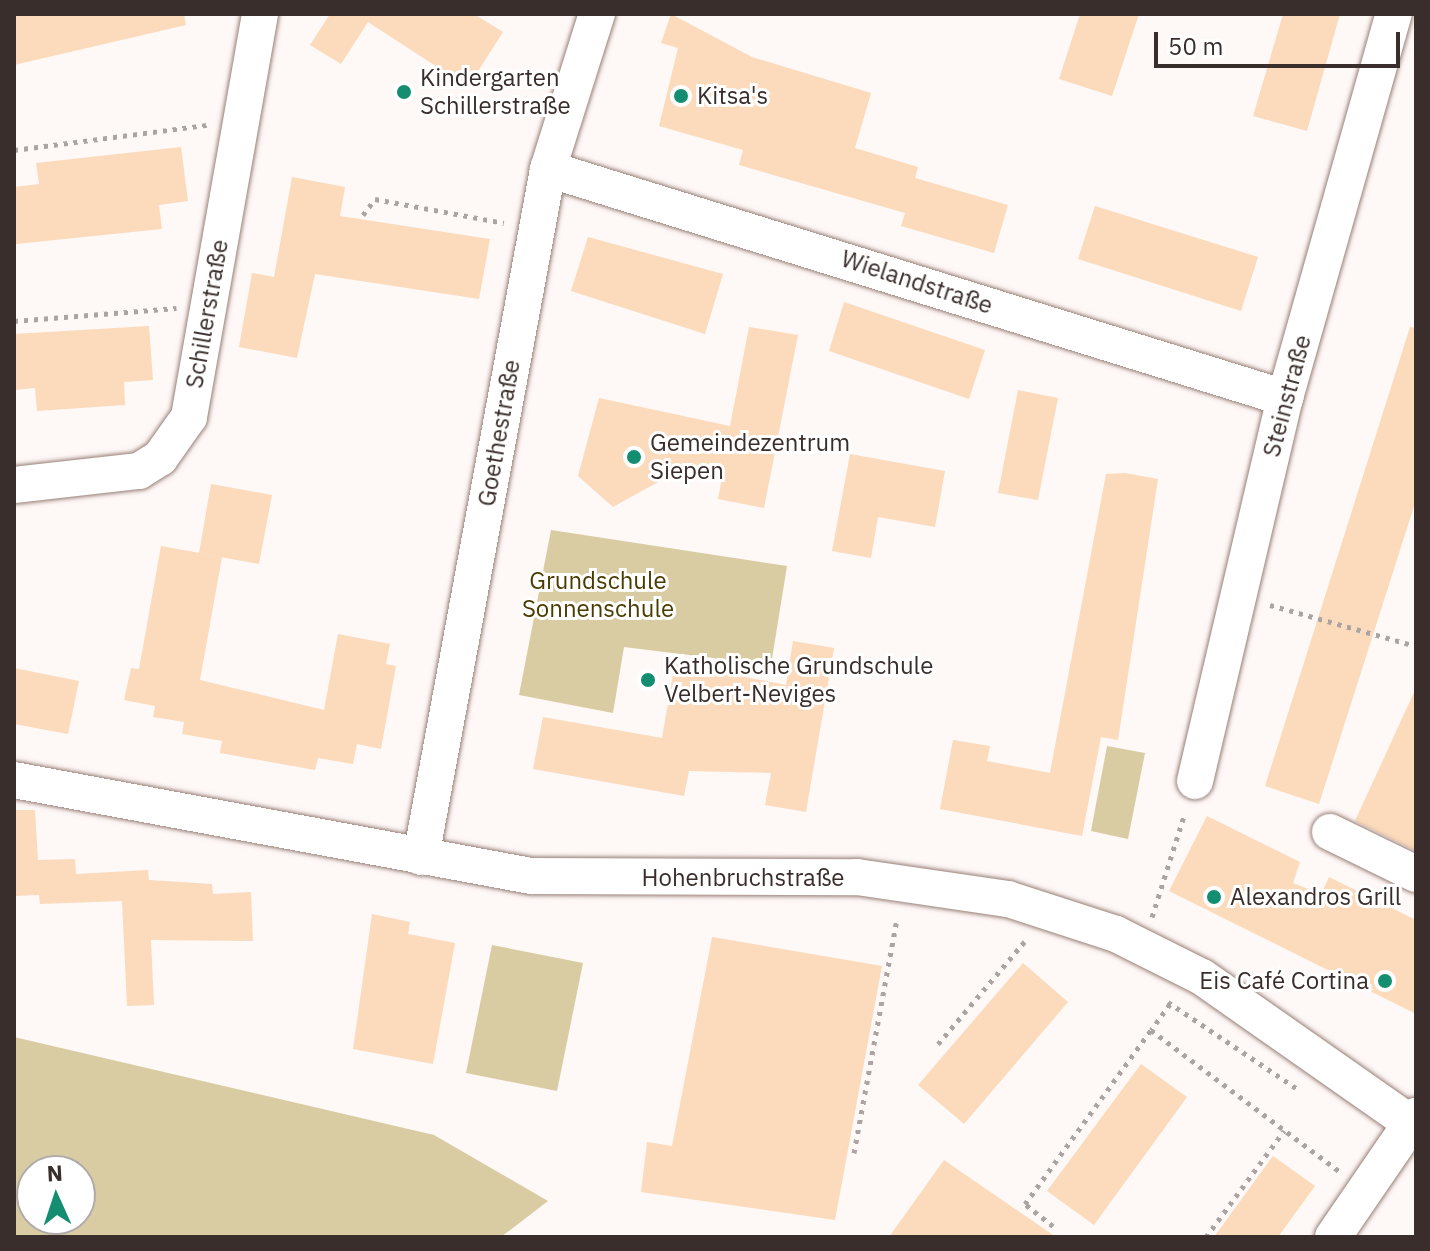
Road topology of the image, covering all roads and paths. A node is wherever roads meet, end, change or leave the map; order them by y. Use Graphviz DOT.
graph roads {
  1 [pos="260,14"];
  2 [pos="597,14"];
  3 [pos="1394,14"];
  4 [pos="239,128"];
  5 [pos="14,150"];
  6 [pos="548,169"];
  7 [pos="363,215"];
  8 [pos="536,231"];
  9 [pos="209,305"];
  10 [pos="14,321"];
  11 [pos="1285,398"];
  12 [pos="14,485"];
  13 [pos="1238,596"];
  14 [pos="1416,646"];
  15 [pos="14,780"];
  16 [pos="1195,781"];
  17 [pos="1330,832"];
  18 [pos="421,857"];
  19 [pos="1416,874"];
  20 [pos="888,880"];
  21 [pos="1050,912"];
  22 [pos="1143,945"];
  23 [pos="1158,995"];
  24 [pos="1170,1004"];
  25 [pos="1151,1030"];
  26 [pos="938,1044"];
  27 [pos="1311,1095"];
  28 [pos="1414,1122"];
  29 [pos="1284,1131"];
  30 [pos="854,1153"];
  31 [pos="1365,1190"];
  32 [pos="1053,1226"];
  33 [pos="1206,1237"];
  34 [pos="1333,1237"];
  1 -- 4 [label="street, Schillerstraße"];
  2 -- 6 [label="street, Goethestraße"];
  3 -- 11 [label="street, Steinstraße"];
  4 -- 5 [label="path"];
  4 -- 9 [label="street, Schillerstraße"];
  6 -- 8 [label="street, Goethestraße"];
  6 -- 11 [label="street, Wielandstraße"];
  7 -- 8 [label="path"];
  8 -- 18 [label="street, Goethestraße"];
  9 -- 10 [label="path"];
  9 -- 12 [label="street, Schillerstraße"];
  11 -- 13 [label="street, Steinstraße"];
  13 -- 14 [label="path"];
  13 -- 16 [label="street, Steinstraße"];
  15 -- 18 [label="street, Hohenbruchstraße"];
  16 -- 22 [label="path"];
  17 -- 19 [label="street"];
  18 -- 20 [label="street, Hohenbruchstraße"];
  20 -- 21 [label="street, Hohenbruchstraße"];
  20 -- 30 [label="path"];
  21 -- 22 [label="street, Hohenbruchstraße"];
  21 -- 26 [label="path"];
  22 -- 28 [label="street, Hohenbruchstraße"];
  23 -- 24 [label="path"];
  24 -- 25 [label="path"];
  24 -- 27 [label="path"];
  25 -- 29 [label="path"];
  25 -- 32 [label="path"];
  28 -- 31 [label="street"];
  29 -- 31 [label="path"];
  29 -- 33 [label="path"];
  31 -- 34 [label="street"];
}
